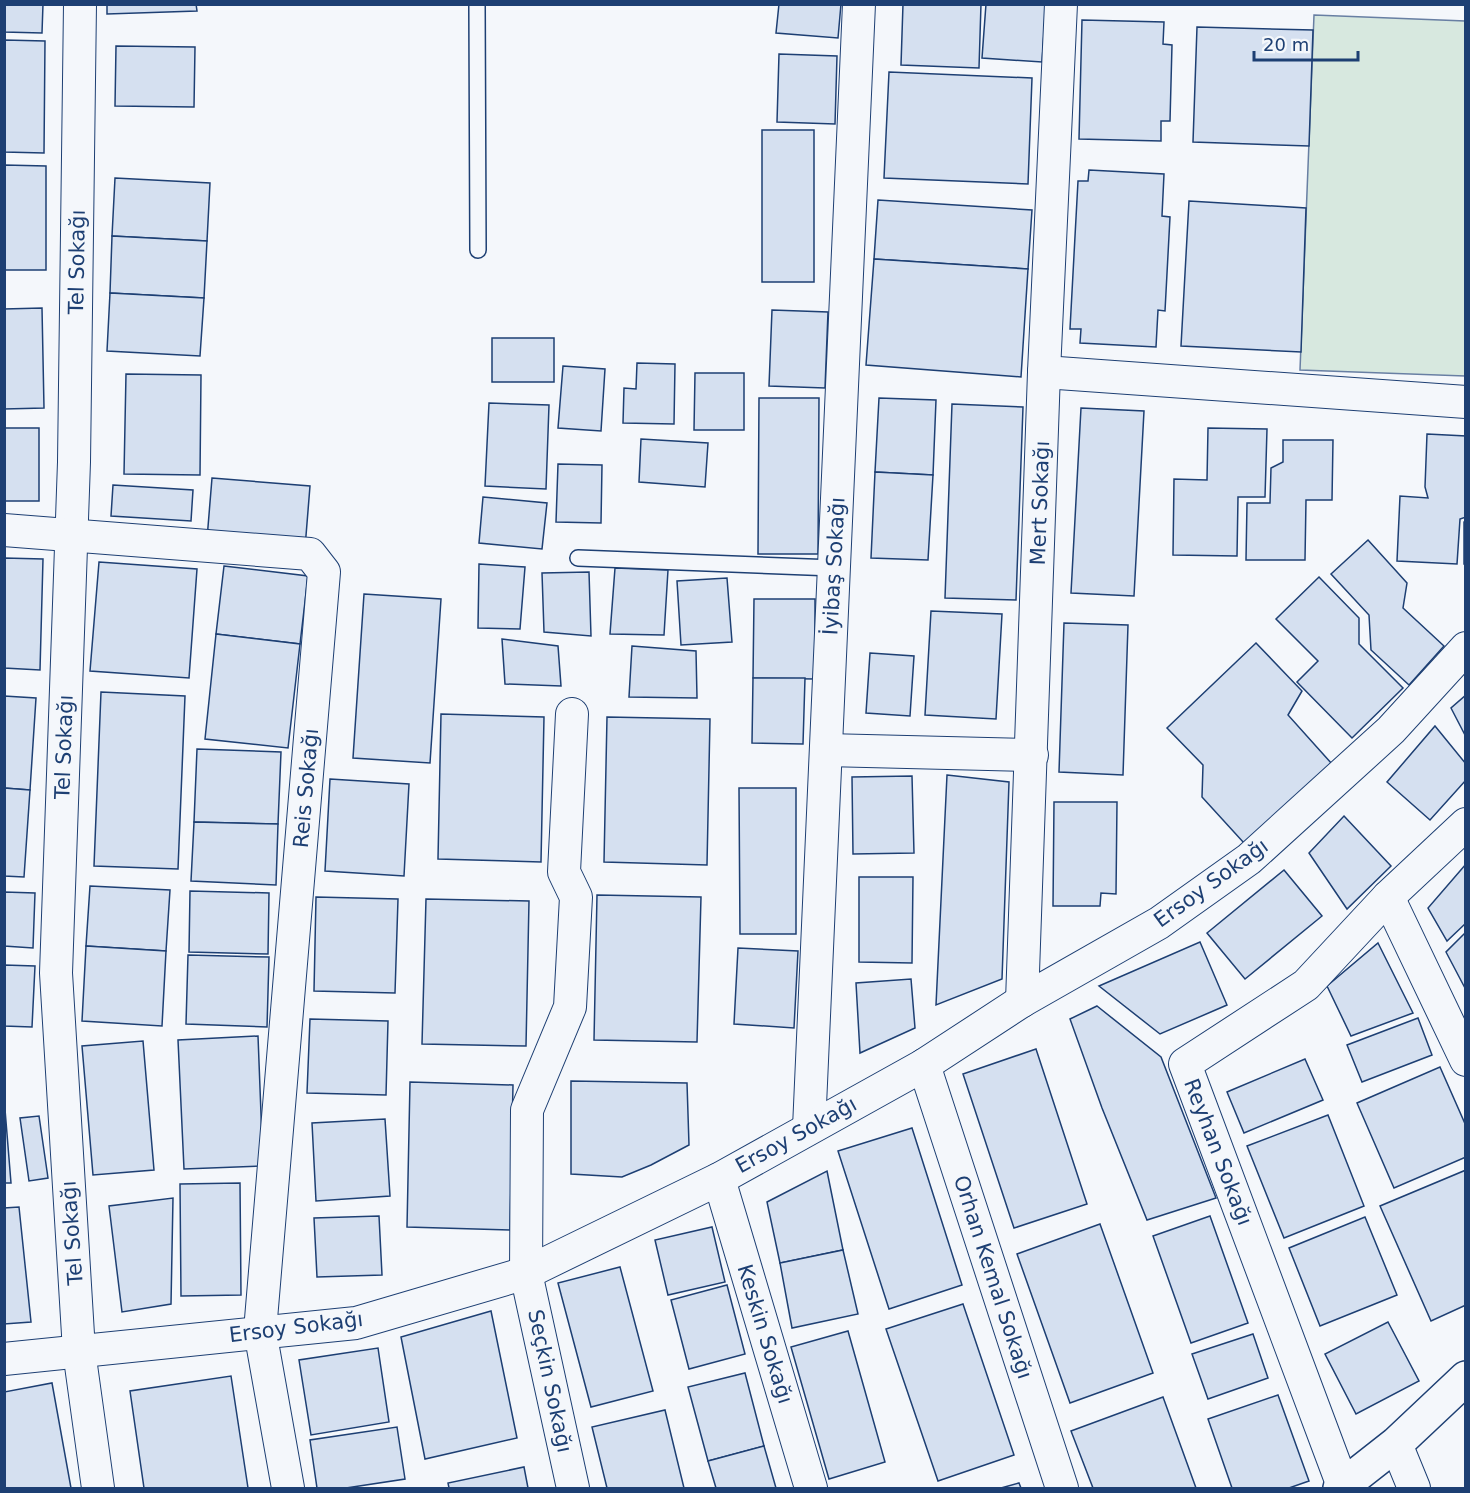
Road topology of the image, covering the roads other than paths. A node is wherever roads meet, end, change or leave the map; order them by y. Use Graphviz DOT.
graph roads {
  1 [pos="80,4"];
  2 [pos="477,4"];
  3 [pos="859,4"];
  4 [pos="1062,4"];
  5 [pos="478,250"];
  6 [pos="1044,372"];
  7 [pos="1466,402"];
  8 [pos="4,530"];
  9 [pos="72,536"];
  10 [pos="578,558"];
  11 [pos="834,568"];
  12 [pos="1466,648"];
  13 [pos="572,714"];
  14 [pos="826,750"];
  15 [pos="1032,755"];
  16 [pos="1466,824"];
  17 [pos="1388,897"];
  18 [pos="1022,1001"];
  19 [pos="1466,1060"];
  20 [pos="924,1065"];
  21 [pos="809,1128"];
  22 [pos="719,1179"];
  23 [pos="526,1273"];
  24 [pos="260,1331"];
  25 [pos="79,1351"];
  26 [pos="4,1359"];
  27 [pos="1466,1378"];
  28 [pos="1396,1444"];
  29 [pos="1342,1487"];
  30 [pos="98,1488"];
  31 [pos="288,1488"];
  32 [pos="573,1488"];
  33 [pos="811,1488"];
  34 [pos="1062,1488"];
  35 [pos="1414,1488"];
  1 -- 9 [label="street, Tel Sokağı"];
  2 -- 5 [label="lane"];
  3 -- 11 [label="street, İyibaş Sokağı"];
  4 -- 6 [label="street, Mert Sokağı"];
  6 -- 7 [label="street"];
  6 -- 15 [label="street, Mert Sokağı"];
  8 -- 9 [label="street, Reis Sokağı"];
  9 -- 24 [label="street, Reis Sokağı"];
  9 -- 25 [label="street, Tel Sokağı"];
  10 -- 11 [label="lane"];
  11 -- 14 [label="street, İyibaş Sokağı"];
  12 -- 18 [label="street, Ersoy Sokağı"];
  13 -- 23 [label="street, Seçkin Sokağı"];
  14 -- 15 [label="street"];
  14 -- 21 [label="street, İyibaş Sokağı"];
  15 -- 18 [label="street, Mert Sokağı"];
  16 -- 17 [label="street, Reyhan Sokağı"];
  17 -- 19 [label="street"];
  17 -- 29 [label="street, Reyhan Sokağı"];
  18 -- 20 [label="street, Ersoy Sokağı"];
  20 -- 21 [label="street, Ersoy Sokağı"];
  20 -- 34 [label="street, Orhan Kemal Sokağı"];
  21 -- 22 [label="street, Ersoy Sokağı"];
  22 -- 23 [label="street, Ersoy Sokağı"];
  22 -- 33 [label="street, Keskin Sokağı"];
  23 -- 24 [label="street, Ersoy Sokağı"];
  23 -- 32 [label="street, Seçkin Sokağı"];
  24 -- 25 [label="street, Ersoy Sokağı"];
  24 -- 31 [label="street, Reis Sokağı"];
  25 -- 26 [label="street, Ersoy Sokağı"];
  25 -- 30 [label="street, Tel Sokağı"];
  27 -- 28 [label="main road"];
  28 -- 29 [label="main road"];
  28 -- 35 [label="street"];
}
